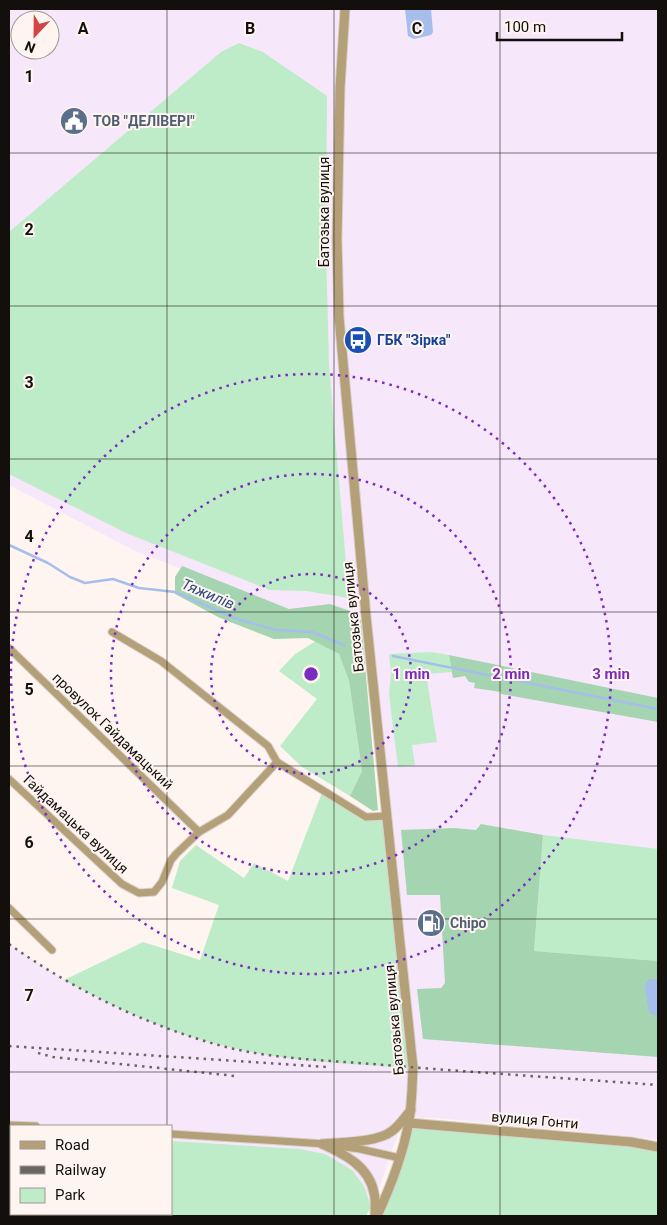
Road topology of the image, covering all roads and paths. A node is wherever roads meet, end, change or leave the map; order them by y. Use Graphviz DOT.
graph roads {
  1 [pos="345,9"];
  2 [pos="112,632"];
  3 [pos="9,648"];
  4 [pos="276,762"];
  5 [pos="9,779"];
  6 [pos="387,816"];
  7 [pos="199,832"];
  8 [pos="9,908"];
  9 [pos="52,950"];
  10 [pos="411,1110"];
  11 [pos="409,1123"];
  12 [pos="172,1134"];
  13 [pos="322,1144"];
  14 [pos="658,1147"];
  15 [pos="400,1158"];
  16 [pos="376,1216"];
  1 -- 6 [label="street, Батозька вулиця"];
  2 -- 4 [label="street"];
  3 -- 7 [label="street, провулок Гайдамацький"];
  4 -- 6 [label="street"];
  4 -- 7 [label="street, Гайдамацька вулиця"];
  5 -- 7 [label="street, Гайдамацька вулиця"];
  6 -- 10 [label="street, Батозька вулиця"];
  8 -- 9 [label="street"];
  10 -- 11 [label="street, Батозька вулиця"];
  10 -- 13 [label="street"];
  11 -- 14 [label="street, вулиця Гонти"];
  11 -- 15 [label="street, Батозька вулиця"];
  12 -- 13 [label="street"];
  13 -- 15 [label="street"];
  13 -- 16 [label="street"];
  15 -- 16 [label="street, Батозька вулиця"];
}
